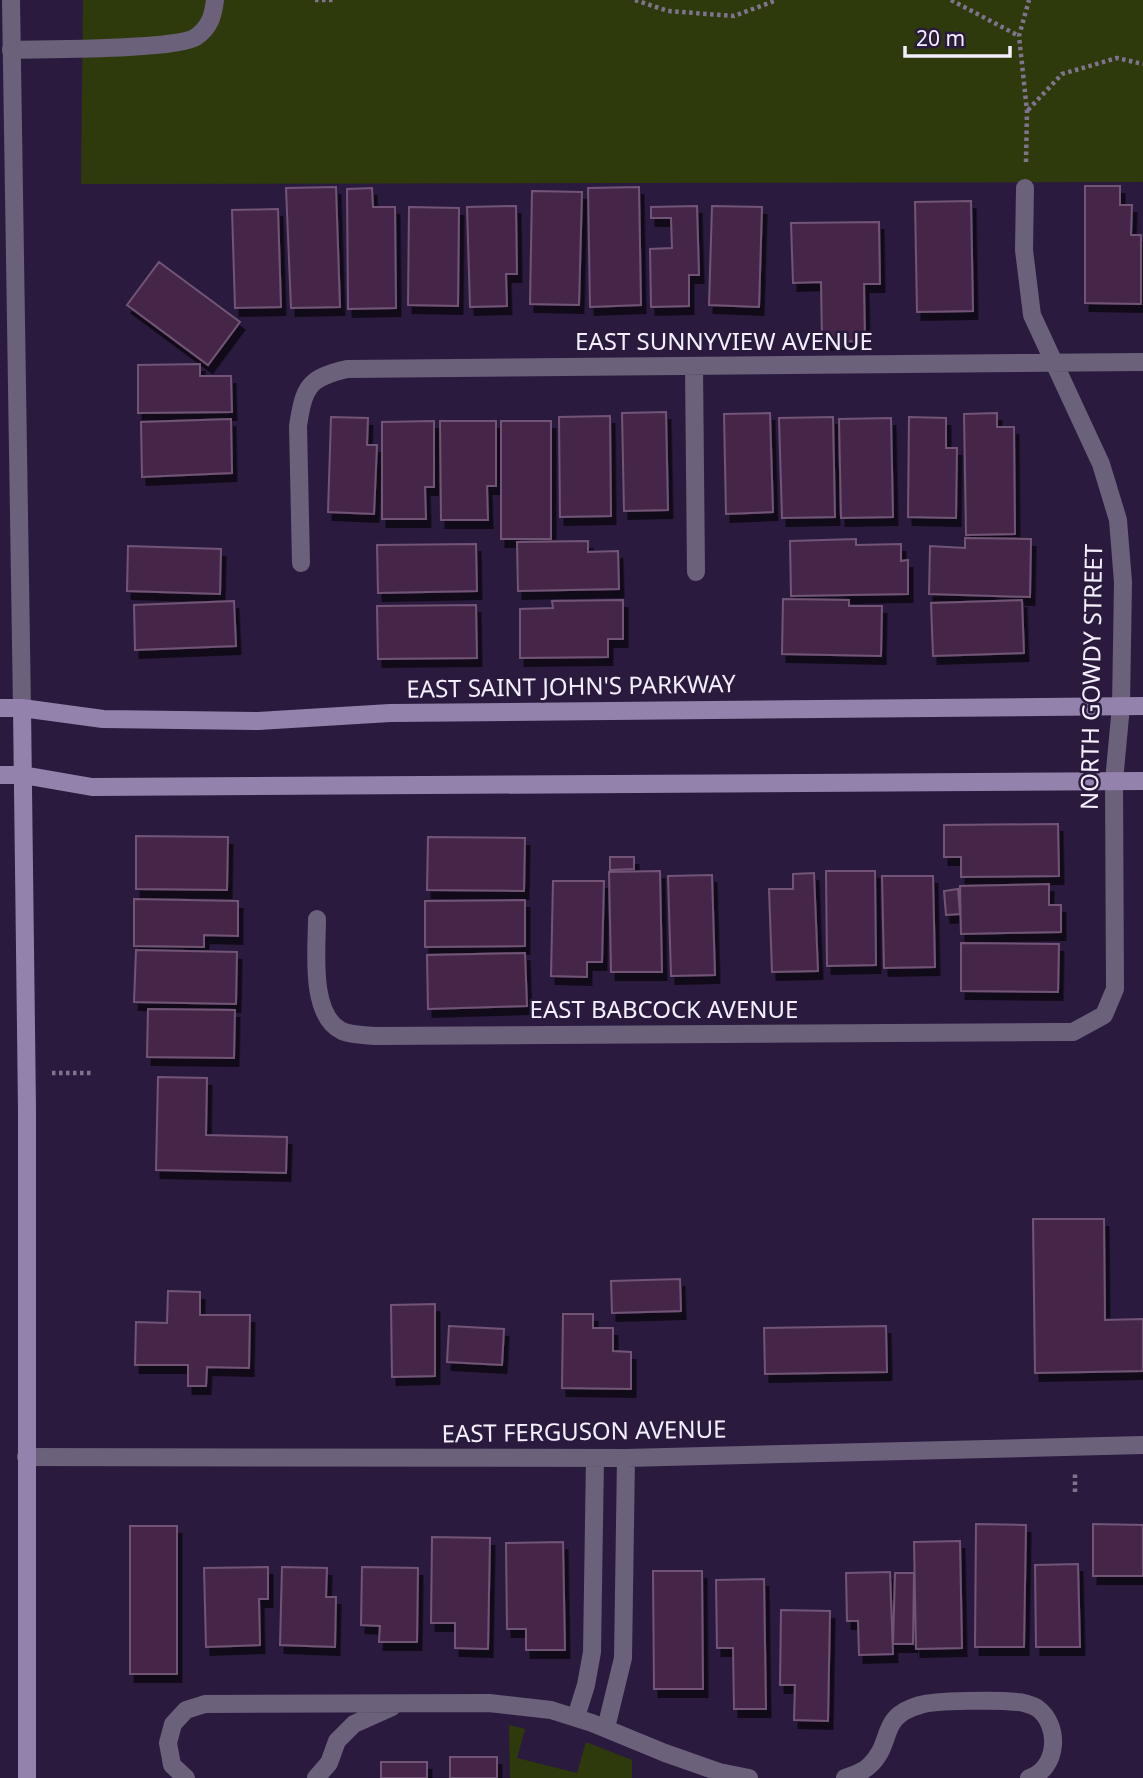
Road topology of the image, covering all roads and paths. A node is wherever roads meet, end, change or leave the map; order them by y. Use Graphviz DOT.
graph roads {
  1 [pos="11,0"];
  2 [pos="215,0"];
  3 [pos="315,0"];
  4 [pos="336,0"];
  5 [pos="635,0"];
  6 [pos="777,0"];
  7 [pos="951,0"];
  8 [pos="1029,0"];
  9 [pos="1019,36"];
  10 [pos="11,50"];
  11 [pos="1143,64"];
  12 [pos="1027,111"];
  13 [pos="1025,188"];
  14 [pos="1143,362"];
  15 [pos="1055,364"];
  16 [pos="694,366"];
  17 [pos="301,563"];
  18 [pos="696,572"];
  19 [pos="1121,706"];
  20 [pos="1143,706"];
  21 [pos="0,708"];
  22 [pos="22,708"];
  23 [pos="0,775"];
  24 [pos="23,775"];
  25 [pos="1114,781"];
  26 [pos="1143,781"];
  27 [pos="317,919"];
  28 [pos="1104,1015"];
  29 [pos="27,1073"];
  30 [pos="93,1073"];
  31 [pos="1143,1445"];
  32 [pos="26,1457"];
  33 [pos="594,1458"];
  34 [pos="626,1458"];
  35 [pos="398,1704"];
  36 [pos="576,1717"];
  37 [pos="606,1728"];
  38 [pos="27,1778"];
  39 [pos="186,1778"];
  40 [pos="316,1778"];
  41 [pos="749,1778"];
  42 [pos="845,1778"];
  43 [pos="1029,1778"];
  1 -- 10 [label="street"];
  2 -- 10 [label="street"];
  3 -- 4 [label="path"];
  5 -- 6 [label="path"];
  7 -- 9 [label="path"];
  8 -- 9 [label="path"];
  9 -- 12 [label="path"];
  10 -- 22 [label="street"];
  11 -- 12 [label="path"];
  12 -- 13 [label="path"];
  13 -- 15 [label="street, NORTH GOWDY STREET"];
  14 -- 15 [label="street, EAST SUNNYVIEW AVENUE"];
  15 -- 16 [label="street, EAST SUNNYVIEW AVENUE"];
  15 -- 19 [label="street, NORTH GOWDY STREET"];
  16 -- 17 [label="street, EAST SUNNYVIEW AVENUE"];
  16 -- 18 [label="street"];
  19 -- 20 [label="main road, EAST SAINT JOHN'S PARKWAY"];
  19 -- 22 [label="main road, EAST SAINT JOHN'S PARKWAY"];
  19 -- 25 [label="street, NORTH GOWDY STREET"];
  21 -- 22 [label="main road, EAST SAINT JOHN'S PARKWAY"];
  22 -- 24 [label="main road"];
  23 -- 24 [label="main road"];
  24 -- 25 [label="main road"];
  24 -- 29 [label="main road"];
  25 -- 26 [label="main road"];
  25 -- 28 [label="street, NORTH GOWDY STREET"];
  27 -- 28 [label="street, EAST BABCOCK AVENUE"];
  29 -- 30 [label="path"];
  29 -- 32 [label="main road"];
  31 -- 34 [label="street, EAST FERGUSON AVENUE"];
  32 -- 33 [label="street, EAST FERGUSON AVENUE"];
  32 -- 38 [label="main road"];
  33 -- 34 [label="street, EAST FERGUSON AVENUE"];
  33 -- 36 [label="street"];
  34 -- 37 [label="street"];
  35 -- 36 [label="street"];
  35 -- 39 [label="street"];
  35 -- 40 [label="street"];
  36 -- 37 [label="street"];
  37 -- 41 [label="street"];
  42 -- 43 [label="street"];
}
